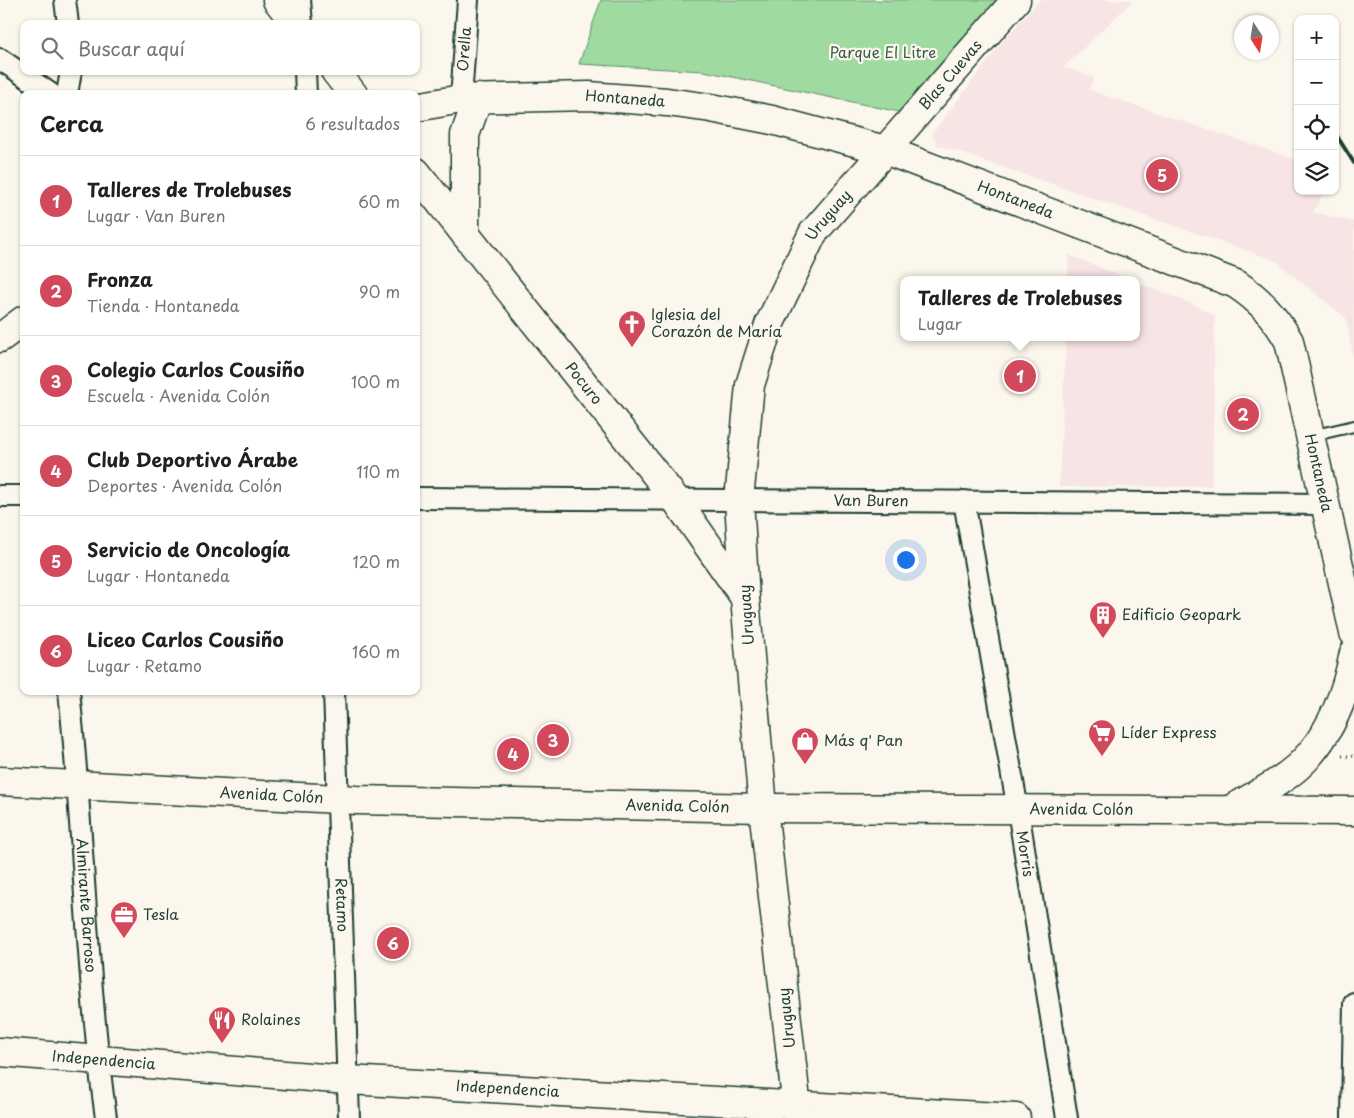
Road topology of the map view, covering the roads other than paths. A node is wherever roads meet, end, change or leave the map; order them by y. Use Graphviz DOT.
graph roads {
  1 [pos="66,0"];
  2 [pos="277,0"];
  3 [pos="300,0"];
  4 [pos="468,0"];
  5 [pos="1016,0"];
  6 [pos="68,20"];
  7 [pos="293,20"];
  8 [pos="302,20"];
  9 [pos="0,59"];
  10 [pos="20,73"];
  11 [pos="23,75"];
  12 [pos="70,75"];
  13 [pos="304,75"];
  14 [pos="338,75"];
  15 [pos="45,90"];
  16 [pos="69,90"];
  17 [pos="306,90"];
  18 [pos="351,90"];
  19 [pos="470,98"];
  20 [pos="420,105"];
  21 [pos="885,150"];
  22 [pos="420,177"];
  23 [pos="465,234"];
  24 [pos="20,323"];
  25 [pos="0,338"];
  26 [pos="1354,426"];
  27 [pos="1311,436"];
  28 [pos="0,496"];
  29 [pos="20,496"];
  30 [pos="420,498"];
  31 [pos="676,500"];
  32 [pos="739,500"];
  33 [pos="964,501"];
  34 [pos="1326,504"];
  35 [pos="745,598"];
  36 [pos="1354,633"];
  37 [pos="1354,653"];
  38 [pos="69,695"];
  39 [pos="334,695"];
  40 [pos="0,781"];
  41 [pos="79,785"];
  42 [pos="338,799"];
  43 [pos="763,808"];
  44 [pos="1018,810"];
  45 [pos="1228,811"];
  46 [pos="1354,811"];
  47 [pos="1354,1003"];
  48 [pos="0,1052"];
  49 [pos="98,1060"];
  50 [pos="348,1080"];
  51 [pos="797,1111"];
  52 [pos="106,1118"];
  53 [pos="349,1118"];
  54 [pos="1016,1118"];
  55 [pos="1067,1118"];
  56 [pos="1352,1118"];
  1 -- 6 [label="street"];
  2 -- 7 [label="street"];
  3 -- 8 [label="street"];
  4 -- 19 [label="street, Orella"];
  5 -- 21 [label="street, Blas Cuevas"];
  9 -- 10 [label="street"];
  11 -- 15 [label="street"];
  12 -- 16 [label="street"];
  13 -- 17 [label="street"];
  14 -- 18 [label="street"];
  19 -- 20 [label="street, Hontaneda"];
  19 -- 21 [label="street, Hontaneda"];
  19 -- 23 [label="street"];
  21 -- 27 [label="street, Hontaneda"];
  21 -- 32 [label="street, Uruguay"];
  22 -- 23 [label="street, Pocuro"];
  23 -- 31 [label="street, Pocuro"];
  24 -- 25 [label="street"];
  26 -- 27 [label="lane"];
  27 -- 34 [label="street, Hontaneda"];
  28 -- 29 [label="street"];
  30 -- 31 [label="street, Van Buren"];
  31 -- 32 [label="street, Van Buren"];
  31 -- 35 [label="street, Pocuro"];
  32 -- 33 [label="street, Van Buren"];
  32 -- 35 [label="street, Uruguay"];
  33 -- 34 [label="street, Van Buren"];
  33 -- 44 [label="street, Morris"];
  34 -- 36 [label="street, Hontaneda"];
  35 -- 43 [label="street, Uruguay"];
  37 -- 45 [label="street"];
  38 -- 41 [label="street, Almirante Barroso"];
  39 -- 42 [label="street, Retamo"];
  40 -- 41 [label="street, Avenida Colón"];
  41 -- 42 [label="street, Avenida Colón"];
  41 -- 49 [label="street, Almirante Barroso"];
  42 -- 43 [label="street, Avenida Colón"];
  42 -- 50 [label="street, Retamo"];
  43 -- 44 [label="street, Avenida Colón"];
  43 -- 51 [label="street, Uruguay"];
  44 -- 45 [label="street, Avenida Colón"];
  44 -- 55 [label="street, Morris"];
  45 -- 46 [label="street, Avenida Colón"];
  47 -- 56 [label="street"];
  48 -- 49 [label="street, Independencia"];
  49 -- 50 [label="street, Independencia"];
  49 -- 52 [label="street, Almirante Barroso"];
  50 -- 51 [label="street, Independencia"];
  50 -- 53 [label="street, Retamo"];
  51 -- 54 [label="street, Independencia"];
}
